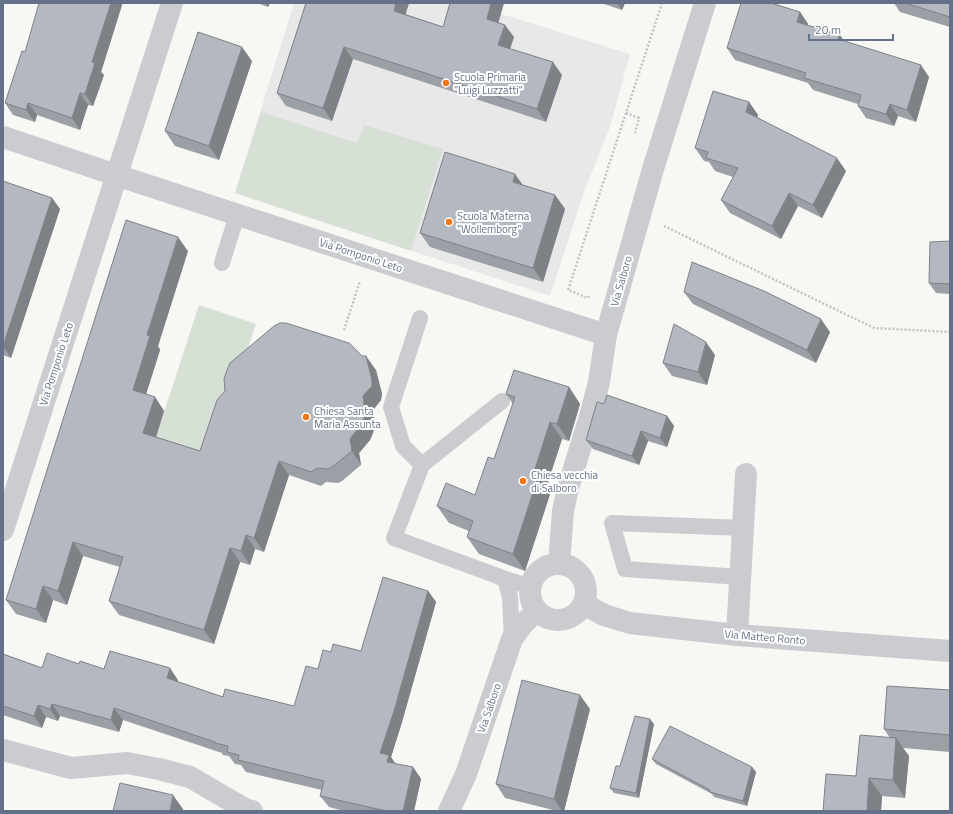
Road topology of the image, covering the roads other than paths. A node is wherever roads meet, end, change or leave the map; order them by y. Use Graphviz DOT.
graph roads {
  1 [pos="172,3"];
  2 [pos="705,3"];
  3 [pos="3,137"];
  4 [pos="116,176"];
  5 [pos="237,214"];
  6 [pos="222,263"];
  7 [pos="420,318"];
  8 [pos="606,335"];
  9 [pos="502,401"];
  10 [pos="422,465"];
  11 [pos="746,474"];
  12 [pos="743,528"];
  13 [pos="3,530"];
  14 [pos="559,564"];
  15 [pos="741,577"];
  16 [pos="505,579"];
  17 [pos="531,587"];
  18 [pos="584,604"];
  19 [pos="537,611"];
  20 [pos="737,635"];
  21 [pos="512,639"];
  22 [pos="950,651"];
  23 [pos="3,750"];
  24 [pos="252,811"];
  25 [pos="449,811"];
  1 -- 4 [label="street, Via Pomponio Leto"];
  2 -- 8 [label="street, Via Salboro"];
  3 -- 4 [label="street, Via Pomponio Leto"];
  4 -- 5 [label="street, Via Pomponio Leto"];
  4 -- 13 [label="street, Via Pomponio Leto"];
  5 -- 6 [label="lane"];
  5 -- 8 [label="street, Via Pomponio Leto"];
  7 -- 10 [label="lane"];
  8 -- 14 [label="street, Via Salboro"];
  9 -- 10 [label="lane"];
  10 -- 16 [label="lane"];
  11 -- 12 [label="street"];
  12 -- 15 [label="street"];
  12 -- 15 [label="lane"];
  14 -- 17 [label="street"];
  14 -- 18 [label="street"];
  15 -- 20 [label="street"];
  16 -- 17 [label="lane"];
  16 -- 21 [label="lane"];
  17 -- 19 [label="street"];
  18 -- 19 [label="street"];
  18 -- 20 [label="street, Via Matteo Ronto"];
  19 -- 21 [label="street, Via Salboro"];
  20 -- 22 [label="street, Via Matteo Ronto"];
  21 -- 25 [label="street, Via Salboro"];
  23 -- 24 [label="street"];
}
